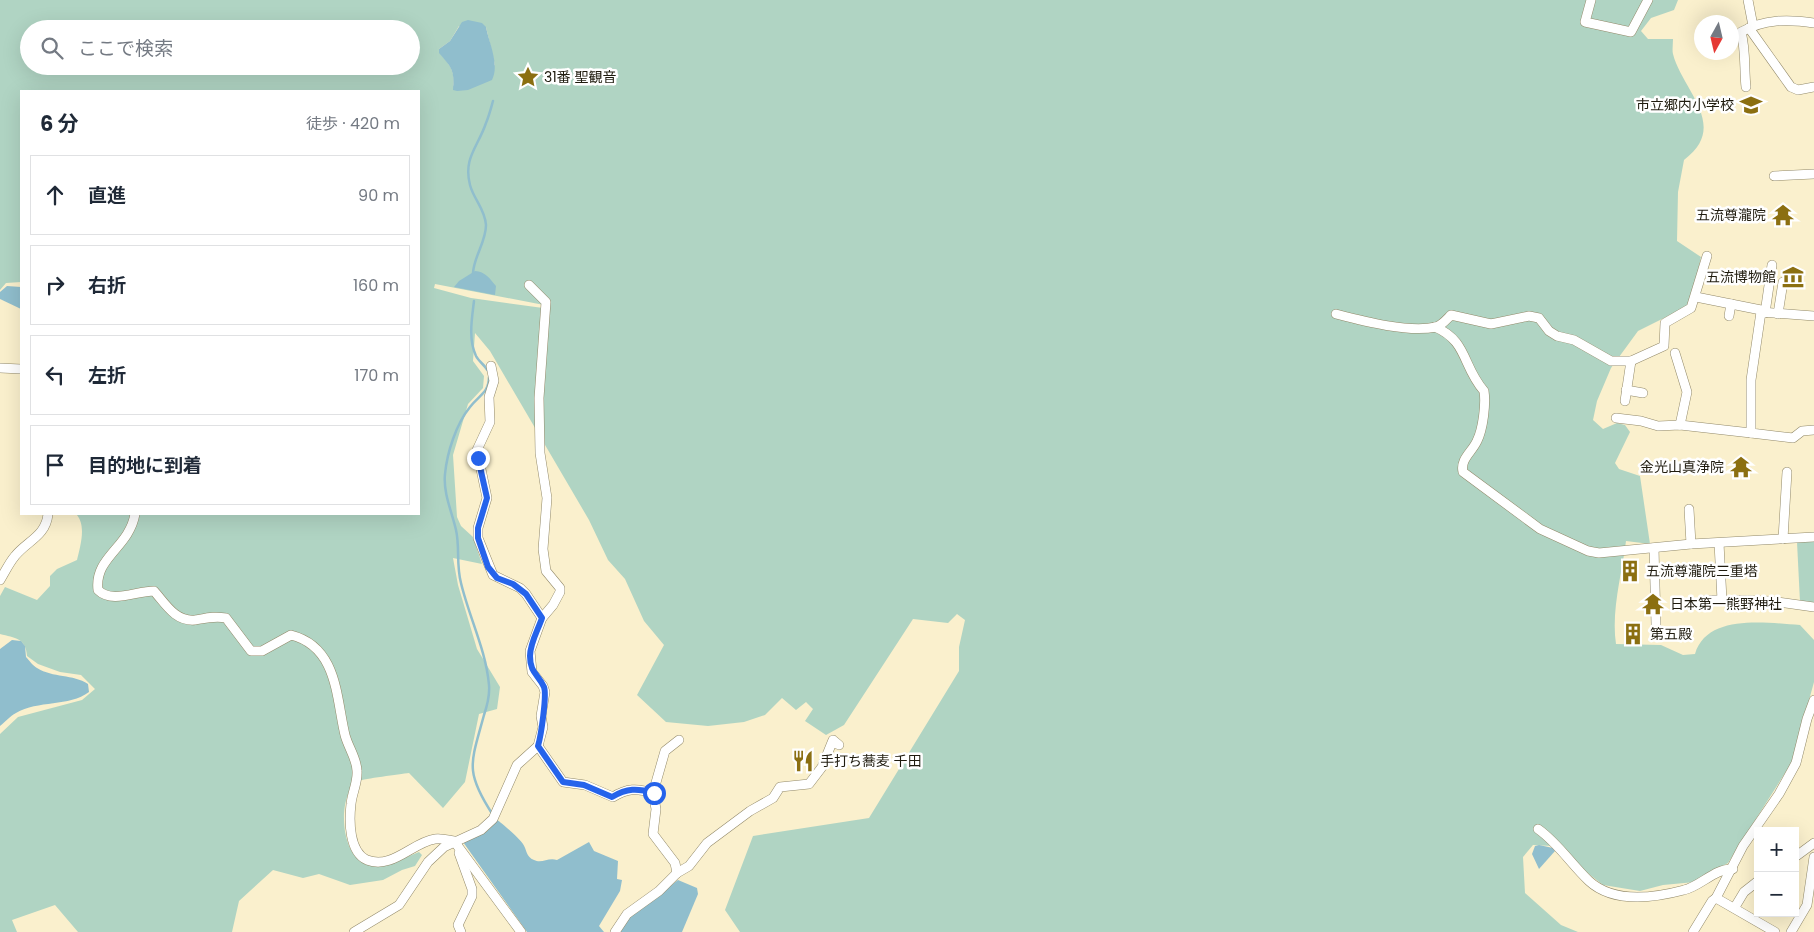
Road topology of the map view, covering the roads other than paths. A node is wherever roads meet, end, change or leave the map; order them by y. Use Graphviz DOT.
graph roads {
  1 [pos="1591,0"];
  2 [pos="1648,0"];
  3 [pos="1748,0"];
  4 [pos="1814,24"];
  5 [pos="1751,27"];
  6 [pos="1746,87"];
  7 [pos="1814,87"];
  8 [pos="1814,174"];
  9 [pos="1774,176"];
  10 [pos="1706,256"];
  11 [pos="1772,265"];
  12 [pos="1782,282"];
  13 [pos="529,285"];
  14 [pos="1696,297"];
  15 [pos="1731,304"];
  16 [pos="1763,312"];
  17 [pos="1336,314"];
  18 [pos="1778,314"];
  19 [pos="1729,316"];
  20 [pos="1814,316"];
  21 [pos="1435,327"];
  22 [pos="1675,353"];
  23 [pos="1630,361"];
  24 [pos="491,366"];
  25 [pos="0,368"];
  26 [pos="20,369"];
  27 [pos="1626,390"];
  28 [pos="1643,393"];
  29 [pos="1625,401"];
  30 [pos="1616,418"];
  31 [pos="1680,424"];
  32 [pos="1814,430"];
  33 [pos="1751,433"];
  34 [pos="1787,472"];
  35 [pos="1689,508"];
  36 [pos="48,515"];
  37 [pos="135,515"];
  38 [pos="1814,537"];
  39 [pos="1783,539"];
  40 [pos="1719,543"];
  41 [pos="1691,544"];
  42 [pos="1654,548"];
  43 [pos="0,580"];
  44 [pos="1706,600"];
  45 [pos="1722,600"];
  46 [pos="1814,607"];
  47 [pos="542,618"];
  48 [pos="1656,624"];
  49 [pos="1814,700"];
  50 [pos="679,740"];
  51 [pos="839,745"];
  52 [pos="538,746"];
  53 [pos="654,793"];
  54 [pos="1538,829"];
  55 [pos="454,841"];
  56 [pos="1814,843"];
  57 [pos="1799,854"];
  58 [pos="1814,857"];
  59 [pos="1733,869"];
  60 [pos="677,873"];
  61 [pos="1754,884"];
  62 [pos="1716,898"];
  63 [pos="1735,907"];
  64 [pos="354,932"];
  65 [pos="461,932"];
  66 [pos="521,932"];
  67 [pos="614,932"];
  68 [pos="1694,932"];
  69 [pos="1775,932"];
  70 [pos="1791,932"];
  1 -- 2 [label="street"];
  3 -- 5 [label="street"];
  4 -- 5 [label="street"];
  5 -- 6 [label="street"];
  5 -- 7 [label="street"];
  8 -- 9 [label="street"];
  10 -- 14 [label="street"];
  11 -- 16 [label="street"];
  12 -- 18 [label="street"];
  13 -- 47 [label="street"];
  14 -- 15 [label="street"];
  14 -- 23 [label="street"];
  15 -- 16 [label="street"];
  15 -- 19 [label="street"];
  16 -- 18 [label="street"];
  16 -- 33 [label="street"];
  17 -- 21 [label="street"];
  18 -- 20 [label="street"];
  21 -- 23 [label="street"];
  21 -- 42 [label="street"];
  22 -- 31 [label="street"];
  23 -- 27 [label="street"];
  24 -- 47 [label="street"];
  25 -- 26 [label="street"];
  27 -- 28 [label="street"];
  27 -- 29 [label="street"];
  30 -- 31 [label="street"];
  31 -- 33 [label="street"];
  32 -- 33 [label="street"];
  34 -- 39 [label="street"];
  35 -- 41 [label="street"];
  36 -- 43 [label="street"];
  37 -- 55 [label="street"];
  38 -- 39 [label="street"];
  39 -- 40 [label="street"];
  40 -- 41 [label="street"];
  40 -- 45 [label="street"];
  41 -- 42 [label="street"];
  42 -- 48 [label="street"];
  44 -- 45 [label="street"];
  45 -- 46 [label="street"];
  47 -- 52 [label="street"];
  49 -- 59 [label="street"];
  50 -- 53 [label="street"];
  51 -- 60 [label="street"];
  52 -- 53 [label="street"];
  52 -- 55 [label="street"];
  53 -- 60 [label="street"];
  54 -- 59 [label="street"];
  55 -- 64 [label="street"];
  55 -- 65 [label="street"];
  55 -- 66 [label="street"];
  56 -- 57 [label="street"];
  58 -- 70 [label="street"];
  59 -- 62 [label="street"];
  60 -- 67 [label="street"];
  61 -- 63 [label="street"];
  62 -- 63 [label="street"];
  62 -- 68 [label="street"];
  63 -- 69 [label="street"];
}
